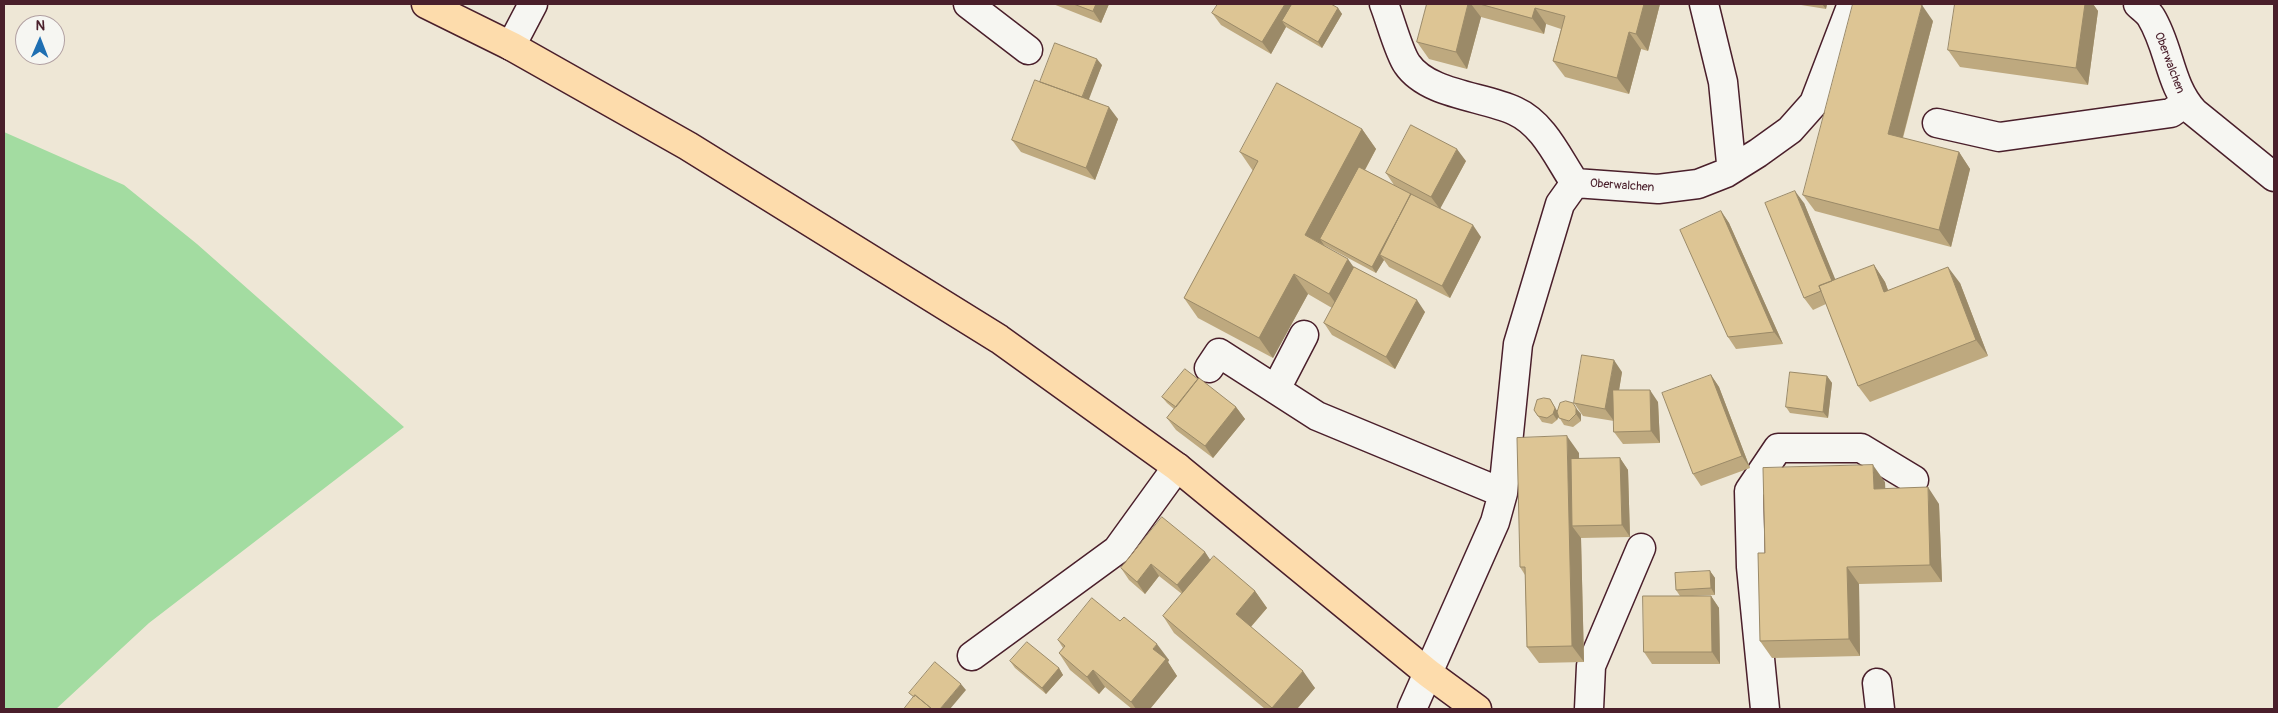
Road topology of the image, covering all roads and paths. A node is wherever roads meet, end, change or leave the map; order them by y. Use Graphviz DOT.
graph roads {
  1 [pos="426,4"];
  2 [pos="533,4"];
  3 [pos="968,4"];
  4 [pos="1384,4"];
  5 [pos="1704,4"];
  6 [pos="1852,4"];
  7 [pos="2138,4"];
  8 [pos="511,46"];
  9 [pos="1028,50"];
  10 [pos="2185,103"];
  11 [pos="1937,123"];
  12 [pos="1734,168"];
  13 [pos="2274,176"];
  14 [pos="1575,183"];
  15 [pos="1304,335"];
  16 [pos="1209,368"];
  17 [pos="1276,389"];
  18 [pos="1177,467"];
  19 [pos="1914,480"];
  20 [pos="1503,493"];
  21 [pos="1641,548"];
  22 [pos="972,656"];
  23 [pos="1428,673"];
  24 [pos="1412,709"];
  25 [pos="1477,709"];
  26 [pos="1589,709"];
  27 [pos="1765,709"];
  1 -- 8 [label="main road"];
  2 -- 8 [label="street"];
  3 -- 9 [label="street"];
  4 -- 14 [label="street, Oberwalchen"];
  5 -- 12 [label="street"];
  6 -- 12 [label="street, Oberwalchen"];
  7 -- 10 [label="street, Oberwalchen"];
  8 -- 18 [label="main road"];
  10 -- 11 [label="street"];
  10 -- 13 [label="street, Oberwalchen"];
  12 -- 14 [label="street, Oberwalchen"];
  14 -- 20 [label="street"];
  15 -- 17 [label="street"];
  16 -- 17 [label="street"];
  17 -- 20 [label="street"];
  18 -- 22 [label="street"];
  18 -- 23 [label="main road"];
  19 -- 27 [label="street"];
  20 -- 23 [label="street"];
  21 -- 26 [label="street"];
  23 -- 24 [label="street"];
  23 -- 25 [label="main road"];
}
